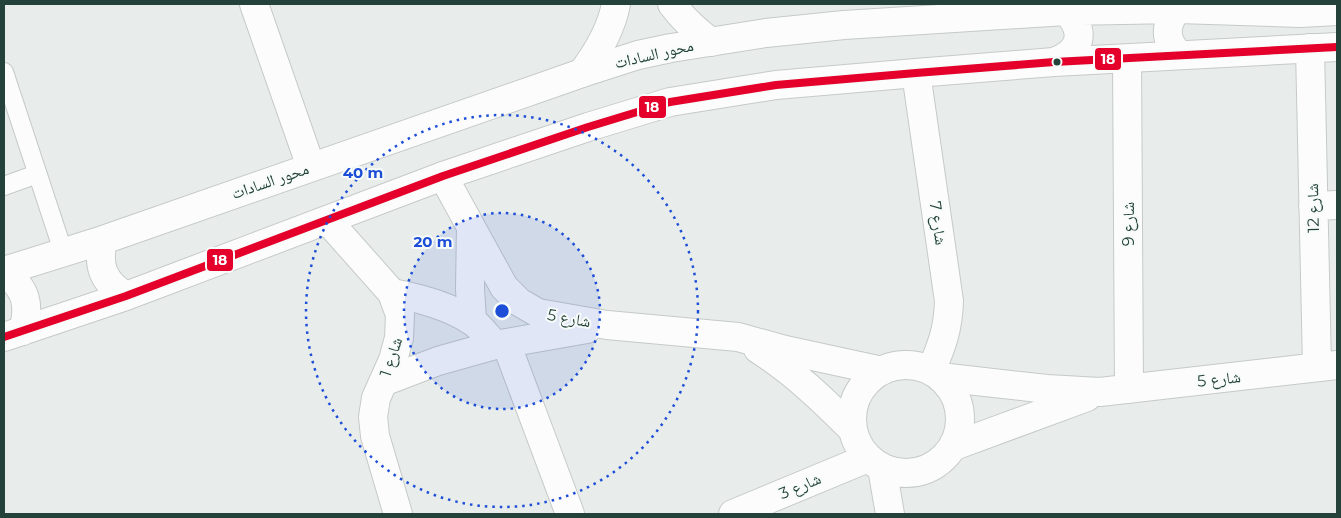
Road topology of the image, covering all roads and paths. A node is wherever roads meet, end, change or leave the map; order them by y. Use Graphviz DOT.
graph roads {
  1 [pos="254,4"];
  2 [pos="616,4"];
  3 [pos="672,4"];
  4 [pos="1302,7"];
  5 [pos="1178,9"];
  6 [pos="1066,11"];
  7 [pos="1337,11"];
  8 [pos="712,42"];
  9 [pos="1337,47"];
  10 [pos="1310,48"];
  11 [pos="1180,55"];
  12 [pos="1127,59"];
  13 [pos="1054,62"];
  14 [pos="4,72"];
  15 [pos="582,73"];
  16 [pos="916,73"];
  17 [pos="10,114"];
  18 [pos="311,167"];
  19 [pos="38,174"];
  20 [pos="443,176"];
  21 [pos="4,186"];
  22 [pos="1325,206"];
  23 [pos="328,220"];
  24 [pos="471,228"];
  25 [pos="103,240"];
  26 [pos="63,251"];
  27 [pos="4,272"];
  28 [pos="392,293"];
  29 [pos="126,296"];
  30 [pos="472,320"];
  31 [pos="608,325"];
  32 [pos="14,334"];
  33 [pos="738,336"];
  34 [pos="501,344"];
  35 [pos="1327,366"];
  36 [pos="882,371"];
  37 [pos="935,374"];
  38 [pos="383,382"];
  39 [pos="1129,389"];
  40 [pos="1100,392"];
  41 [pos="853,430"];
  42 [pos="954,446"];
  43 [pos="875,463"];
  44 [pos="398,514"];
  45 [pos="570,514"];
  46 [pos="733,514"];
  47 [pos="890,514"];
  1 -- 18 [label="street"];
  2 -- 15 [label="street"];
  3 -- 8 [label="street"];
  4 -- 5 [label="street, محور السادات"];
  4 -- 7 [label="street, محور السادات"];
  5 -- 6 [label="street, محور السادات"];
  5 -- 11 [label="street"];
  6 -- 8 [label="street, محور السادات"];
  6 -- 13 [label="street"];
  8 -- 15 [label="street, محور السادات"];
  9 -- 10 [label="street"];
  10 -- 11 [label="street"];
  10 -- 22 [label="street, شارع 12"];
  11 -- 12 [label="street"];
  12 -- 13 [label="street"];
  12 -- 39 [label="street, شارع 9"];
  13 -- 16 [label="street"];
  14 -- 17 [label="lane"];
  15 -- 18 [label="street, محور السادات"];
  16 -- 20 [label="street"];
  16 -- 37 [label="street, شارع 7"];
  17 -- 19 [label="lane"];
  18 -- 25 [label="street, محور السادات"];
  19 -- 21 [label="lane"];
  19 -- 26 [label="lane"];
  20 -- 23 [label="street"];
  20 -- 24 [label="street, شارع 5"];
  22 -- 35 [label="street, شارع 12"];
  23 -- 28 [label="street, شارع 1"];
  23 -- 29 [label="street"];
  24 -- 30 [label="street"];
  24 -- 31 [label="street, شارع 5"];
  25 -- 26 [label="street, محور السادات"];
  25 -- 29 [label="street"];
  26 -- 27 [label="street, محور السادات"];
  27 -- 32 [label="street"];
  28 -- 30 [label="street"];
  28 -- 38 [label="street, شارع 1"];
  29 -- 32 [label="street"];
  30 -- 34 [label="street"];
  31 -- 33 [label="street, شارع 5"];
  31 -- 34 [label="street"];
  33 -- 36 [label="street, شارع 5"];
  33 -- 41 [label="street, شارع 5"];
  34 -- 38 [label="street"];
  34 -- 45 [label="street"];
  35 -- 39 [label="street, شارع 5"];
  36 -- 37 [label="street"];
  36 -- 41 [label="street"];
  37 -- 40 [label="street, شارع 5"];
  37 -- 42 [label="street"];
  38 -- 44 [label="street, شارع 1"];
  39 -- 40 [label="street, شارع 5"];
  40 -- 42 [label="street, شارع 5"];
  41 -- 43 [label="street"];
  42 -- 43 [label="street"];
  43 -- 46 [label="street, شارع 3"];
  43 -- 47 [label="street"];
}
